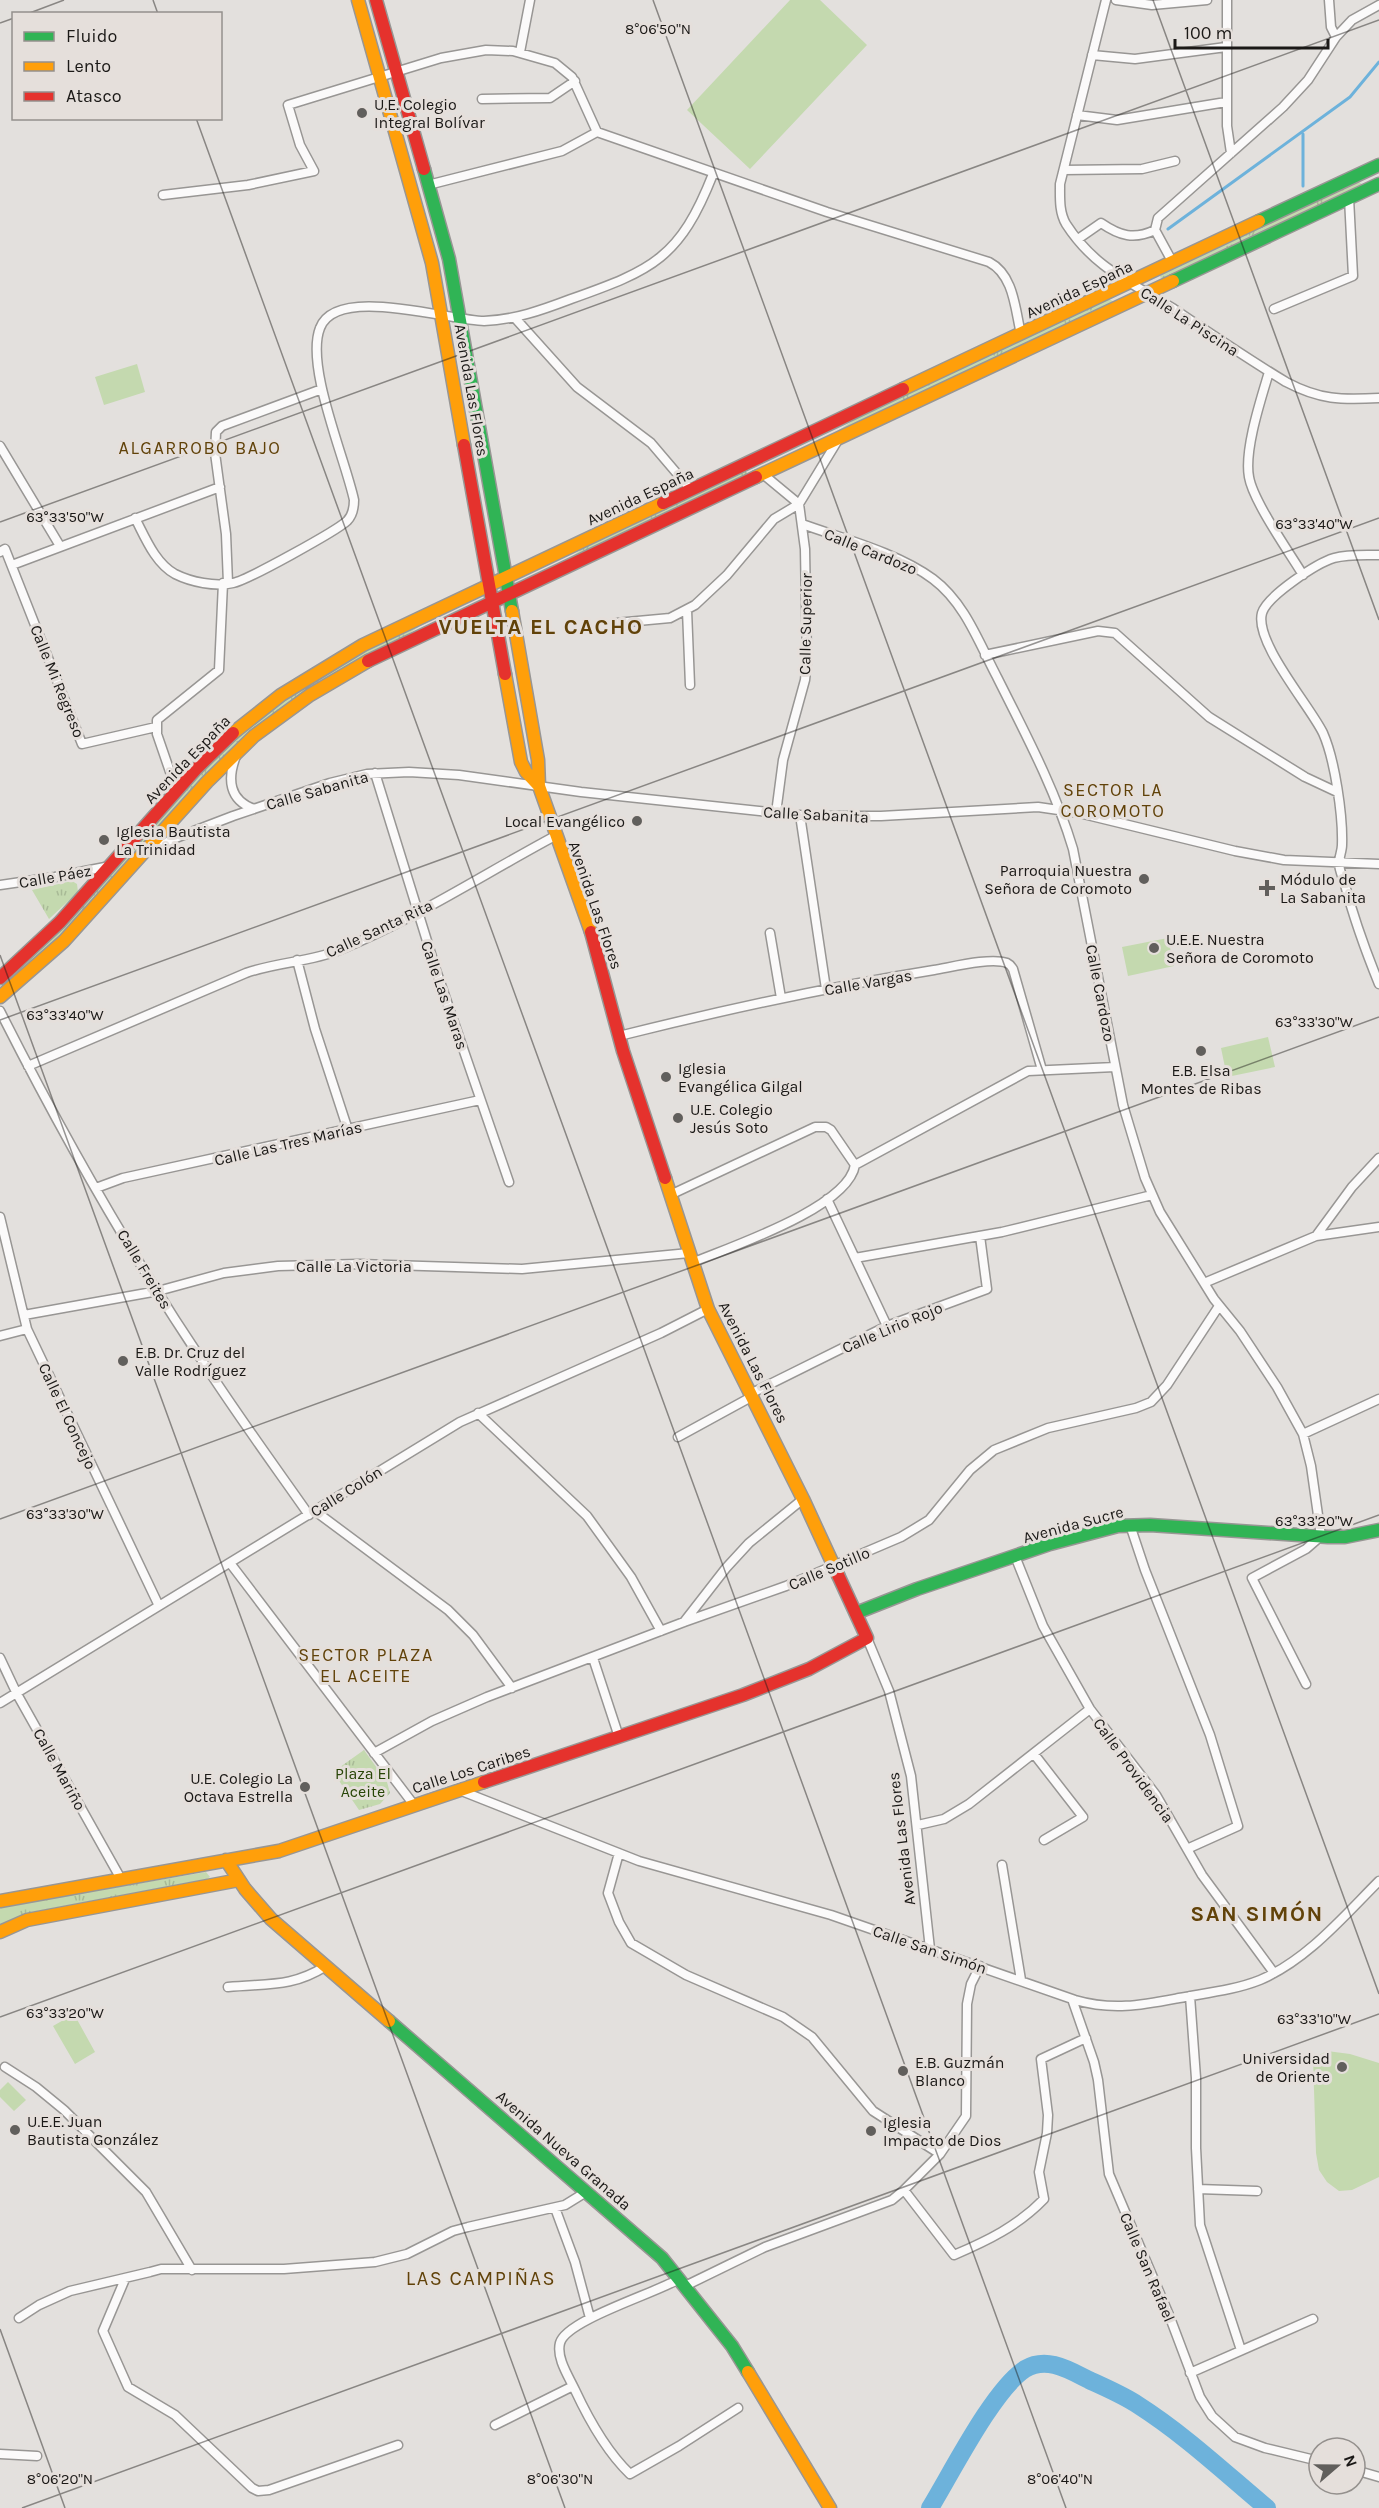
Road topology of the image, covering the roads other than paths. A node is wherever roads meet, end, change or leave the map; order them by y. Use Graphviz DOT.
graph roads {
  1 [pos="358,0"];
  2 [pos="376,0"];
  3 [pos="530,0"];
  4 [pos="1106,0"];
  5 [pos="1116,0"];
  6 [pos="1208,0"];
  7 [pos="1227,0"];
  8 [pos="1329,0"];
  9 [pos="1379,5"];
  10 [pos="1336,37"];
  11 [pos="1226,47"];
  12 [pos="520,52"];
  13 [pos="1092,55"];
  14 [pos="396,72"];
  15 [pos="380,77"];
  16 [pos="575,81"];
  17 [pos="482,99"];
  18 [pos="1226,102"];
  19 [pos="1077,115"];
  20 [pos="597,132"];
  21 [pos="1231,153"];
  22 [pos="1175,161"];
  23 [pos="1379,165"];
  24 [pos="1064,171"];
  25 [pos="1363,173"];
  26 [pos="713,174"];
  27 [pos="428,185"];
  28 [pos="1375,186"];
  29 [pos="163,195"];
  30 [pos="1349,198"];
  31 [pos="1155,230"];
  32 [pos="1078,239"];
  33 [pos="1173,262"];
  34 [pos="1130,283"];
  35 [pos="1147,293"];
  36 [pos="1274,309"];
  37 [pos="442,315"];
  38 [pos="515,318"];
  39 [pos="459,319"];
  40 [pos="1021,334"];
  41 [pos="1269,372"];
  42 [pos="322,390"];
  43 [pos="1379,398"];
  44 [pos="838,440"];
  45 [pos="0,446"];
  46 [pos="753,461"];
  47 [pos="764,475"];
  48 [pos="220,487"];
  49 [pos="691,490"];
  50 [pos="799,504"];
  51 [pos="135,518"];
  52 [pos="802,524"];
  53 [pos="60,546"];
  54 [pos="3,550"];
  55 [pos="1379,555"];
  56 [pos="12,565"];
  57 [pos="1303,575"];
  58 [pos="505,577"];
  59 [pos="225,583"];
  60 [pos="489,585"];
  61 [pos="508,594"];
  62 [pos="492,602"];
  63 [pos="687,610"];
  64 [pos="616,623"];
  65 [pos="986,655"];
  66 [pos="690,686"];
  67 [pos="156,727"];
  68 [pos="237,752"];
  69 [pos="375,773"];
  70 [pos="539,786"];
  71 [pos="177,792"];
  72 [pos="1337,792"];
  73 [pos="254,809"];
  74 [pos="1060,810"];
  75 [pos="776,813"];
  76 [pos="800,815"];
  77 [pos="555,836"];
  78 [pos="140,857"];
  79 [pos="1339,864"];
  80 [pos="1379,864"];
  81 [pos="111,866"];
  82 [pos="0,885"];
  83 [pos="418,913"];
  84 [pos="770,933"];
  85 [pos="297,960"];
  86 [pos="0,978"];
  87 [pos="1379,984"];
  88 [pos="826,989"];
  89 [pos="0,997"];
  90 [pos="781,998"];
  91 [pos="0,1011"];
  92 [pos="619,1036"];
  93 [pos="28,1066"];
  94 [pos="1115,1067"];
  95 [pos="1042,1070"];
  96 [pos="480,1100"];
  97 [pos="348,1130"];
  98 [pos="1379,1158"];
  99 [pos="855,1165"];
  100 [pos="509,1182"];
  101 [pos="96,1188"];
  102 [pos="670,1195"];
  103 [pos="1152,1195"];
  104 [pos="827,1199"];
  105 [pos="0,1217"];
  106 [pos="1379,1227"];
  107 [pos="980,1236"];
  108 [pos="1316,1236"];
  109 [pos="691,1258"];
  110 [pos="855,1258"];
  111 [pos="1204,1283"];
  112 [pos="158,1291"];
  113 [pos="1219,1306"];
  114 [pos="708,1309"];
  115 [pos="24,1315"];
  116 [pos="887,1326"];
  117 [pos="27,1329"];
  118 [pos="0,1336"];
  119 [pos="752,1395"];
  120 [pos="1379,1399"];
  121 [pos="478,1413"];
  122 [pos="1303,1434"];
  123 [pos="678,1437"];
  124 [pos="803,1499"];
  125 [pos="312,1513"];
  126 [pos="1130,1525"];
  127 [pos="1379,1530"];
  128 [pos="1321,1536"];
  129 [pos="1015,1556"];
  130 [pos="230,1563"];
  131 [pos="835,1566"];
  132 [pos="159,1606"];
  133 [pos="856,1613"];
  134 [pos="684,1622"];
  135 [pos="661,1631"];
  136 [pos="867,1638"];
  137 [pos="0,1658"];
  138 [pos="593,1658"];
  139 [pos="1306,1684"];
  140 [pos="512,1688"];
  141 [pos="17,1694"];
  142 [pos="0,1703"];
  143 [pos="1090,1709"];
  144 [pos="619,1737"];
  145 [pos="374,1753"];
  146 [pos="1034,1754"];
  147 [pos="459,1790"];
  148 [pos="414,1805"];
  149 [pos="918,1826"];
  150 [pos="1044,1840"];
  151 [pos="1187,1849"];
  152 [pos="619,1853"];
  153 [pos="226,1860"];
  154 [pos="1002,1865"];
  155 [pos="122,1879"];
  156 [pos="239,1880"];
  157 [pos="1379,1881"];
  158 [pos="0,1901"];
  159 [pos="0,1932"];
  160 [pos="930,1949"];
  161 [pos="326,1966"];
  162 [pos="980,1966"];
  163 [pos="1274,1973"];
  164 [pos="1021,1980"];
  165 [pos="228,1988"];
  166 [pos="1190,1996"];
  167 [pos="1072,1998"];
  168 [pos="1086,2037"];
  169 [pos="5,2067"];
  170 [pos="940,2154"];
  171 [pos="1198,2189"];
  172 [pos="904,2190"];
  173 [pos="1257,2191"];
  174 [pos="586,2192"];
  175 [pos="555,2208"];
  176 [pos="192,2270"];
  177 [pos="125,2279"];
  178 [pos="682,2282"];
  179 [pos="19,2318"];
  180 [pos="590,2318"];
  181 [pos="1312,2319"];
  182 [pos="1241,2350"];
  183 [pos="1190,2373"];
  184 [pos="573,2386"];
  185 [pos="738,2408"];
  186 [pos="495,2425"];
  187 [pos="398,2445"];
  188 [pos="0,2454"];
  189 [pos="37,2456"];
  190 [pos="1307,2458"];
  191 [pos="830,2508"];
  1 -- 15 [label="street, Avenida Las Flores"];
  2 -- 14 [label="street, Avenida Las Flores"];
  3 -- 12 [label="street"];
  4 -- 13 [label="street, Calle La Piscina"];
  5 -- 6 [label="street"];
  7 -- 11 [label="street"];
  8 -- 10 [label="street"];
  9 -- 10 [label="street"];
  10 -- 21 [label="street"];
  11 -- 13 [label="street"];
  11 -- 18 [label="street"];
  12 -- 14 [label="street"];
  12 -- 16 [label="street"];
  13 -- 19 [label="street, Calle La Piscina"];
  14 -- 15 [label="street"];
  14 -- 27 [label="street, Avenida Las Flores"];
  15 -- 29 [label="street"];
  15 -- 37 [label="street, Avenida Las Flores"];
  16 -- 17 [label="street"];
  16 -- 20 [label="street"];
  18 -- 19 [label="street"];
  18 -- 21 [label="street"];
  19 -- 24 [label="street, Calle La Piscina"];
  20 -- 26 [label="street"];
  20 -- 27 [label="street"];
  21 -- 31 [label="street"];
  22 -- 24 [label="street"];
  23 -- 25 [label="street, Avenida España"];
  24 -- 32 [label="street, Calle La Piscina"];
  25 -- 28 [label="street"];
  25 -- 33 [label="street, Avenida España"];
  26 -- 38 [label="street"];
  26 -- 40 [label="street"];
  27 -- 39 [label="street, Avenida Las Flores"];
  28 -- 30 [label="street, Avenida España"];
  30 -- 35 [label="street, Avenida España"];
  30 -- 36 [label="street"];
  31 -- 32 [label="street"];
  31 -- 33 [label="street"];
  32 -- 34 [label="street, Calle La Piscina"];
  33 -- 34 [label="street, Avenida España"];
  34 -- 35 [label="street, Calle La Piscina"];
  34 -- 40 [label="street, Avenida España"];
  35 -- 41 [label="street, Calle La Piscina"];
  35 -- 44 [label="street, Avenida España"];
  37 -- 39 [label="street"];
  37 -- 42 [label="street"];
  37 -- 60 [label="street, Avenida Las Flores"];
  38 -- 39 [label="street"];
  38 -- 49 [label="street"];
  39 -- 58 [label="street, Avenida Las Flores"];
  40 -- 46 [label="street, Avenida España"];
  41 -- 43 [label="street, Calle La Piscina"];
  41 -- 57 [label="street"];
  42 -- 48 [label="street"];
  42 -- 59 [label="street"];
  44 -- 47 [label="street, Avenida España"];
  44 -- 50 [label="street"];
  45 -- 53 [label="street"];
  46 -- 47 [label="street"];
  46 -- 49 [label="street, Avenida España"];
  47 -- 50 [label="street"];
  47 -- 61 [label="street, Avenida España"];
  48 -- 51 [label="street"];
  48 -- 59 [label="street"];
  49 -- 58 [label="street, Avenida España"];
  50 -- 52 [label="street, Calle Superior"];
  50 -- 63 [label="street"];
  51 -- 53 [label="street"];
  51 -- 59 [label="street"];
  52 -- 65 [label="street, Calle Cardozo"];
  52 -- 75 [label="street, Calle Superior"];
  53 -- 56 [label="street"];
  54 -- 56 [label="street, Calle Mi Regreso"];
  55 -- 57 [label="street"];
  56 -- 67 [label="street, Calle Mi Regreso"];
  57 -- 72 [label="street"];
  58 -- 60 [label="street, Avenida España"];
  58 -- 61 [label="street, Avenida Las Flores"];
  59 -- 67 [label="street"];
  60 -- 62 [label="street, Avenida Las Flores"];
  60 -- 71 [label="street, Avenida España"];
  61 -- 62 [label="street, Avenida España"];
  61 -- 70 [label="street, Avenida Las Flores"];
  62 -- 68 [label="street, Avenida España"];
  62 -- 70 [label="street, Avenida Las Flores"];
  63 -- 64 [label="street"];
  63 -- 66 [label="street"];
  65 -- 72 [label="street"];
  65 -- 74 [label="street, Calle Cardozo"];
  67 -- 71 [label="street"];
  68 -- 73 [label="street, Calle Sabanita"];
  68 -- 78 [label="street, Avenida España"];
  69 -- 70 [label="street, Calle Sabanita"];
  69 -- 73 [label="street, Calle Sabanita"];
  69 -- 83 [label="street, Calle Las Maras"];
  70 -- 75 [label="street, Calle Sabanita"];
  70 -- 77 [label="street, Avenida Las Flores"];
  71 -- 81 [label="street, Avenida España"];
  72 -- 79 [label="street"];
  73 -- 78 [label="street, Calle Sabanita"];
  74 -- 76 [label="street, Calle Sabanita"];
  74 -- 79 [label="street, Calle Sabanita"];
  74 -- 94 [label="street, Calle Cardozo"];
  75 -- 76 [label="street, Calle Sabanita"];
  76 -- 88 [label="street"];
  77 -- 83 [label="street, Calle Santa Rita"];
  77 -- 92 [label="street, Avenida Las Flores"];
  78 -- 89 [label="street, Avenida España"];
  79 -- 80 [label="street, Calle Sabanita"];
  79 -- 87 [label="street"];
  81 -- 82 [label="street, Calle Páez"];
  81 -- 86 [label="street, Avenida España"];
  83 -- 85 [label="street, Calle Santa Rita"];
  83 -- 96 [label="street, Calle Las Maras"];
  84 -- 90 [label="street"];
  85 -- 93 [label="street, Calle Santa Rita"];
  85 -- 97 [label="street"];
  88 -- 90 [label="street, Calle Vargas"];
  88 -- 95 [label="street, Calle Vargas"];
  90 -- 92 [label="street, Calle Vargas"];
  91 -- 93 [label="street, Calle Freites"];
  92 -- 102 [label="street, Avenida Las Flores"];
  93 -- 101 [label="street, Calle Freites"];
  94 -- 95 [label="street"];
  94 -- 103 [label="street, Calle Cardozo"];
  95 -- 99 [label="street"];
  96 -- 97 [label="street, Calle Las Tres Marías"];
  96 -- 100 [label="street, Calle Las Maras"];
  97 -- 101 [label="street, Calle Las Tres Marías"];
  98 -- 108 [label="street"];
  99 -- 102 [label="street"];
  99 -- 104 [label="street, Calle La Victoria"];
  101 -- 112 [label="street, Calle Freites"];
  102 -- 109 [label="street, Avenida Las Flores"];
  103 -- 107 [label="street"];
  103 -- 111 [label="street, Calle Cardozo"];
  104 -- 109 [label="street, Calle La Victoria"];
  104 -- 110 [label="street"];
  105 -- 115 [label="street, Calle El Concejo"];
  106 -- 108 [label="street"];
  107 -- 110 [label="street"];
  107 -- 116 [label="street, Calle Lirio Rojo"];
  108 -- 111 [label="street"];
  109 -- 112 [label="street, Calle La Victoria"];
  109 -- 114 [label="street, Avenida Las Flores"];
  110 -- 116 [label="street"];
  111 -- 113 [label="street, Calle Cardozo"];
  112 -- 115 [label="street, Calle La Victoria"];
  112 -- 125 [label="street, Calle Freites"];
  113 -- 122 [label="street, Calle Cardozo"];
  113 -- 131 [label="street, Calle Sotillo"];
  114 -- 119 [label="street, Avenida Las Flores"];
  114 -- 121 [label="street, Calle Colón"];
  115 -- 117 [label="street, Calle El Concejo"];
  116 -- 119 [label="street, Calle Lirio Rojo"];
  117 -- 118 [label="street"];
  117 -- 132 [label="street, Calle El Concejo"];
  119 -- 123 [label="street, Calle Lirio Rojo"];
  119 -- 124 [label="street, Avenida Las Flores"];
  120 -- 122 [label="street"];
  121 -- 125 [label="street, Calle Colón"];
  121 -- 135 [label="street"];
  122 -- 128 [label="street, Calle Cardozo"];
  124 -- 131 [label="street, Avenida Las Flores"];
  124 -- 134 [label="street"];
  125 -- 130 [label="street, Calle Colón"];
  125 -- 140 [label="street, Calle Freites"];
  126 -- 128 [label="street, Avenida Sucre"];
  126 -- 129 [label="street, Avenida Sucre"];
  126 -- 151 [label="street"];
  127 -- 128 [label="street, Avenida Sucre"];
  128 -- 139 [label="street"];
  129 -- 133 [label="street, Avenida Sucre"];
  129 -- 143 [label="street, Calle Providencia"];
  130 -- 132 [label="street, Calle Colón"];
  130 -- 145 [label="street"];
  131 -- 133 [label="street, Avenida Las Flores"];
  131 -- 134 [label="street, Calle Sotillo"];
  132 -- 141 [label="street, Calle Colón"];
  133 -- 136 [label="street, Avenida Las Flores"];
  134 -- 135 [label="street, Calle Sotillo"];
  135 -- 138 [label="street, Calle Sotillo"];
  136 -- 144 [label="street, Calle Los Caribes"];
  136 -- 149 [label="street, Avenida Las Flores"];
  137 -- 141 [label="street, Calle Mariño"];
  138 -- 140 [label="street, Calle Sotillo"];
  138 -- 144 [label="street"];
  140 -- 145 [label="street, Calle Sotillo"];
  141 -- 142 [label="street, Calle Colón"];
  141 -- 155 [label="street, Calle Mariño"];
  143 -- 146 [label="street"];
  143 -- 151 [label="street, Calle Providencia"];
  144 -- 147 [label="street, Calle Los Caribes"];
  145 -- 148 [label="street"];
  146 -- 149 [label="street"];
  146 -- 150 [label="street"];
  147 -- 148 [label="street, Calle Los Caribes"];
  147 -- 152 [label="street, Calle San Simón"];
  148 -- 153 [label="street, Calle Los Caribes"];
  149 -- 160 [label="street, Avenida Las Flores"];
  151 -- 163 [label="street, Calle Providencia"];
  152 -- 160 [label="street, Calle San Simón"];
  152 -- 170 [label="street"];
  153 -- 155 [label="street, Calle Los Caribes"];
  153 -- 156 [label="street, Avenida Nueva Granada"];
  154 -- 164 [label="street"];
  155 -- 158 [label="street, Calle Los Caribes"];
  156 -- 159 [label="street"];
  156 -- 161 [label="street, Avenida Nueva Granada"];
  157 -- 163 [label="street, Calle San Simón"];
  160 -- 162 [label="street, Calle San Simón"];
  161 -- 165 [label="street"];
  161 -- 174 [label="street, Avenida Nueva Granada"];
  162 -- 164 [label="street, Calle San Simón"];
  162 -- 170 [label="street"];
  163 -- 166 [label="street, Calle San Simón"];
  164 -- 167 [label="street, Calle San Simón"];
  166 -- 167 [label="street, Calle San Simón"];
  166 -- 171 [label="street"];
  167 -- 168 [label="street, Calle San Rafael"];
  168 -- 172 [label="street"];
  168 -- 183 [label="street, Calle San Rafael"];
  169 -- 176 [label="street"];
  170 -- 172 [label="street"];
  171 -- 173 [label="street"];
  171 -- 182 [label="street"];
  172 -- 178 [label="street"];
  174 -- 175 [label="street"];
  174 -- 178 [label="street, Avenida Nueva Granada"];
  175 -- 176 [label="street"];
  175 -- 180 [label="street"];
  176 -- 177 [label="street"];
  177 -- 179 [label="street"];
  177 -- 187 [label="street"];
  178 -- 180 [label="street"];
  178 -- 191 [label="street, Avenida Nueva Granada"];
  180 -- 184 [label="street"];
  181 -- 182 [label="street"];
  182 -- 183 [label="street"];
  183 -- 190 [label="street, Calle San Rafael"];
  184 -- 185 [label="street"];
  184 -- 186 [label="street"];
  188 -- 189 [label="street"];
}
